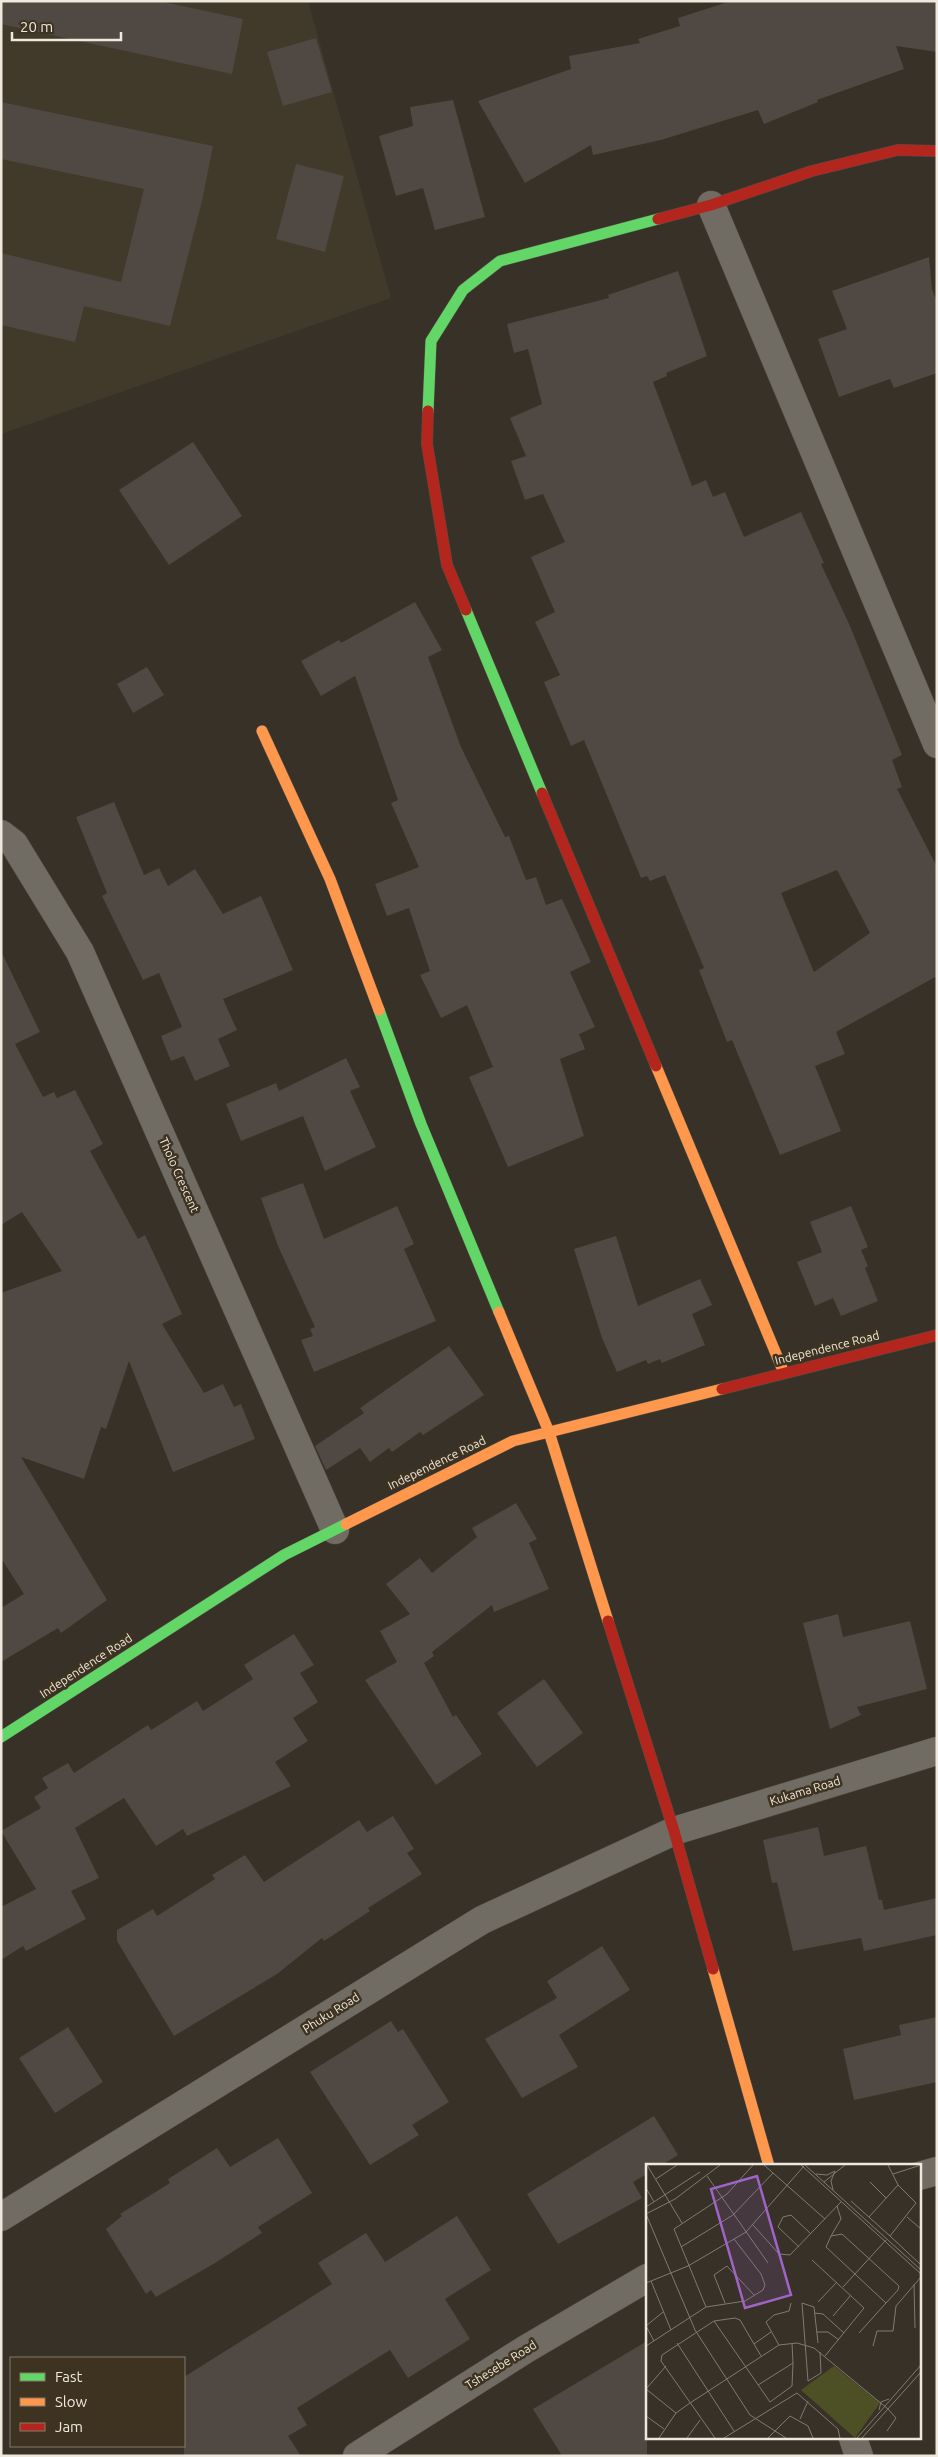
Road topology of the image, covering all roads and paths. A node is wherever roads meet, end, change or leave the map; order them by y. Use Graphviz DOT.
graph roads {
  1 [pos="937,151"];
  2 [pos="711,205"];
  3 [pos="262,731"];
  4 [pos="937,744"];
  5 [pos="1,834"];
  6 [pos="937,1335"];
  7 [pos="784,1373"];
  8 [pos="549,1432"];
  9 [pos="335,1530"];
  10 [pos="1,1737"];
  11 [pos="937,1751"];
  12 [pos="674,1831"];
  13 [pos="767,2164"];
  14 [pos="937,2171"];
  15 [pos="920,2176"];
  16 [pos="1,2217"];
  17 [pos="646,2279"];
  18 [pos="854,2440"];
  19 [pos="358,2456"];
  20 [pos="859,2456"];
  1 -- 2 [label="street"];
  2 -- 4 [label="street"];
  2 -- 7 [label="street"];
  3 -- 8 [label="street"];
  5 -- 9 [label="street, Tholo Crescent"];
  6 -- 7 [label="street, Independence Road"];
  7 -- 8 [label="street, Independence Road"];
  8 -- 9 [label="street, Independence Road"];
  8 -- 12 [label="street"];
  9 -- 10 [label="street, Independence Road"];
  11 -- 12 [label="street, Kukama Road"];
  12 -- 13 [label="street"];
  12 -- 16 [label="street, Phuku Road"];
  14 -- 15 [label="street"];
  17 -- 19 [label="street, Tshesebe Road"];
  18 -- 20 [label="street"];
}
